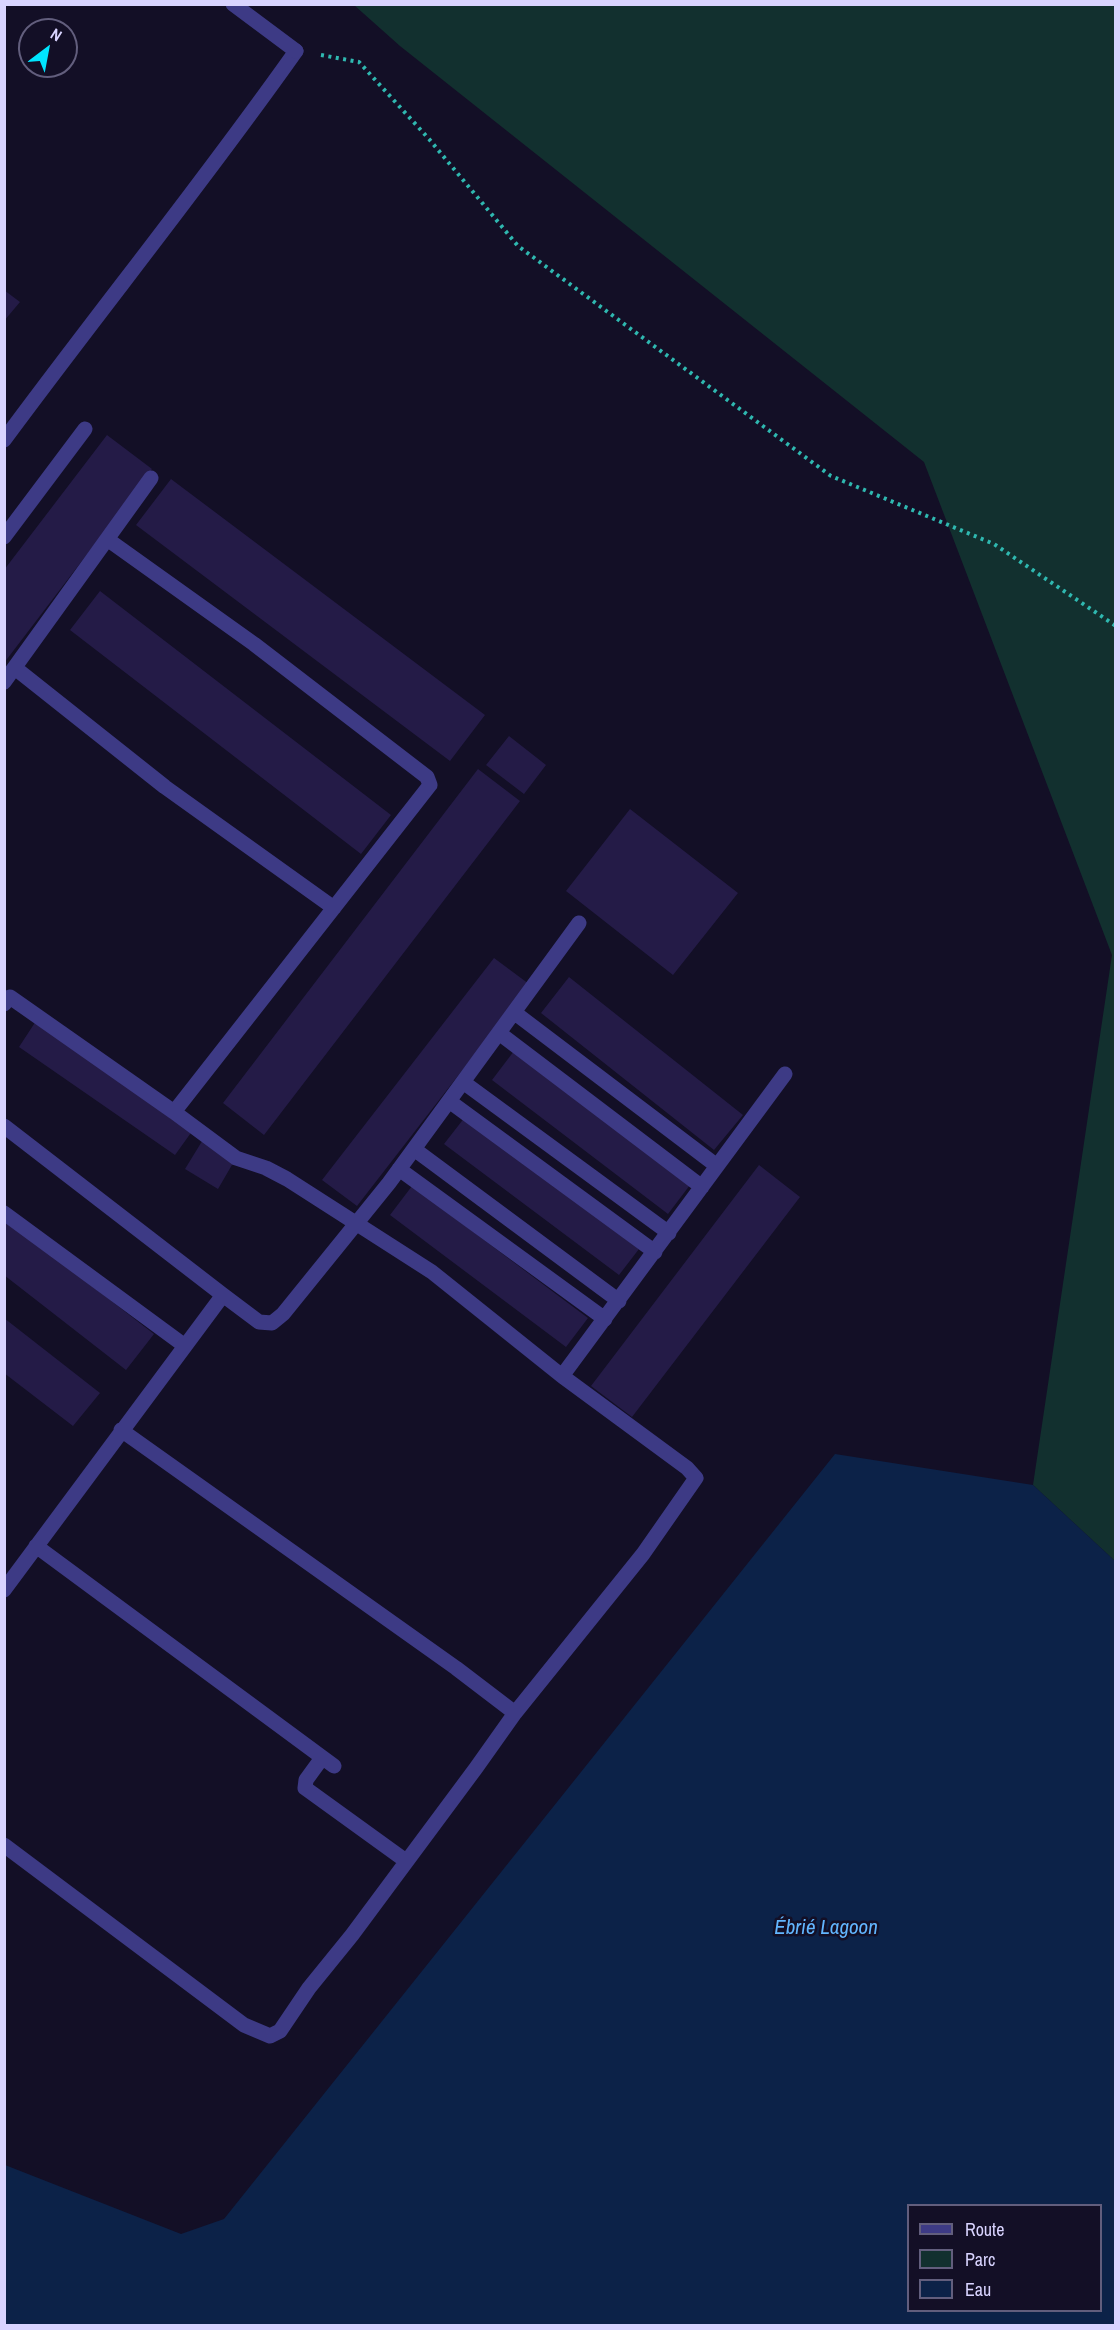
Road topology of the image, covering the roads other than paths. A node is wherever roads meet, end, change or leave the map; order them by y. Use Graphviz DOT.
graph roads {
  1 [pos="233,4"];
  2 [pos="85,429"];
  3 [pos="4,440"];
  4 [pos="151,478"];
  5 [pos="4,537"];
  6 [pos="107,539"];
  7 [pos="15,668"];
  8 [pos="4,682"];
  9 [pos="334,908"];
  10 [pos="579,923"];
  11 [pos="6,998"];
  12 [pos="515,1013"];
  13 [pos="499,1033"];
  14 [pos="785,1074"];
  15 [pos="463,1082"];
  16 [pos="449,1101"];
  17 [pos="174,1112"];
  18 [pos="4,1126"];
  19 [pos="414,1149"];
  20 [pos="717,1166"];
  21 [pos="399,1169"];
  22 [pos="702,1187"];
  23 [pos="4,1214"];
  24 [pos="356,1222"];
  25 [pos="669,1233"];
  26 [pos="655,1252"];
  27 [pos="223,1295"];
  28 [pos="619,1301"];
  29 [pos="605,1319"];
  30 [pos="185,1346"];
  31 [pos="562,1376"];
  32 [pos="121,1430"];
  33 [pos="36,1546"];
  34 [pos="4,1590"];
  35 [pos="515,1713"];
  36 [pos="4,1845"];
  37 [pos="405,1862"];
  1 -- 3 [label="street"];
  2 -- 5 [label="street"];
  4 -- 6 [label="street"];
  6 -- 7 [label="street"];
  6 -- 9 [label="street"];
  7 -- 8 [label="street"];
  7 -- 9 [label="street"];
  9 -- 17 [label="street"];
  10 -- 12 [label="street"];
  11 -- 17 [label="street"];
  12 -- 13 [label="street"];
  12 -- 20 [label="street"];
  13 -- 15 [label="street"];
  13 -- 22 [label="street"];
  14 -- 20 [label="street"];
  15 -- 16 [label="street"];
  15 -- 25 [label="street"];
  16 -- 19 [label="street"];
  16 -- 26 [label="street"];
  17 -- 24 [label="street"];
  18 -- 27 [label="street"];
  19 -- 21 [label="street"];
  19 -- 28 [label="street"];
  20 -- 22 [label="street"];
  21 -- 24 [label="street"];
  21 -- 29 [label="street"];
  22 -- 25 [label="street"];
  23 -- 30 [label="street"];
  24 -- 27 [label="street"];
  24 -- 31 [label="street"];
  25 -- 26 [label="street"];
  26 -- 28 [label="street"];
  27 -- 30 [label="street"];
  28 -- 29 [label="street"];
  29 -- 31 [label="street"];
  30 -- 32 [label="street"];
  31 -- 35 [label="street"];
  32 -- 33 [label="street"];
  32 -- 35 [label="street"];
  33 -- 34 [label="street"];
  33 -- 37 [label="street"];
  35 -- 37 [label="street"];
  36 -- 37 [label="street"];
}
